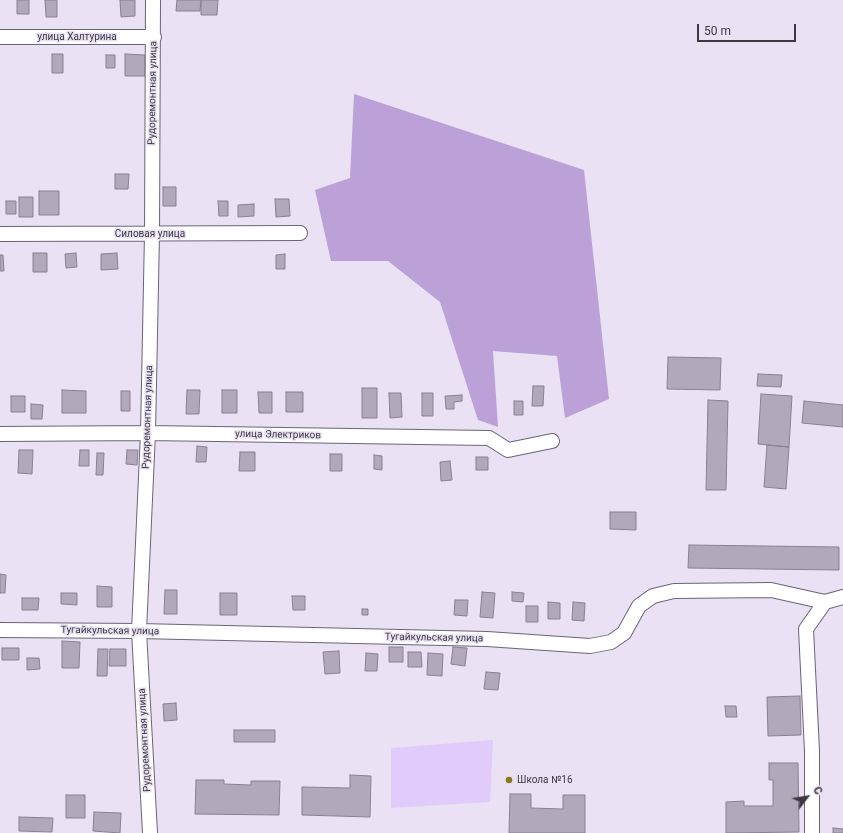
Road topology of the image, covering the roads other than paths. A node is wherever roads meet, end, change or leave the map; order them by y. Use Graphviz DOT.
graph roads {
  1 [pos="153,0"];
  2 [pos="0,37"];
  3 [pos="154,37"];
  4 [pos="300,233"];
  5 [pos="0,234"];
  6 [pos="152,234"];
  7 [pos="148,433"];
  8 [pos="0,434"];
  9 [pos="552,441"];
  10 [pos="843,597"];
  11 [pos="826,602"];
  12 [pos="0,630"];
  13 [pos="139,631"];
  14 [pos="150,833"];
  15 [pos="812,833"];
  1 -- 3 [label="street, Рудоремонтная улица"];
  2 -- 3 [label="street, улица Халтурина"];
  3 -- 6 [label="street, Рудоремонтная улица"];
  4 -- 6 [label="street, Силовая улица"];
  5 -- 6 [label="street, Силовая улица"];
  6 -- 7 [label="street, Рудоремонтная улица"];
  7 -- 8 [label="street, улица Электриков"];
  7 -- 9 [label="street, улица Электриков"];
  7 -- 13 [label="street, Рудоремонтная улица"];
  10 -- 11 [label="street, Тугайкульская улица"];
  11 -- 13 [label="street, Тугайкульская улица"];
  11 -- 15 [label="street"];
  12 -- 13 [label="street, Тугайкульская улица"];
  13 -- 14 [label="street, Рудоремонтная улица"];
}
